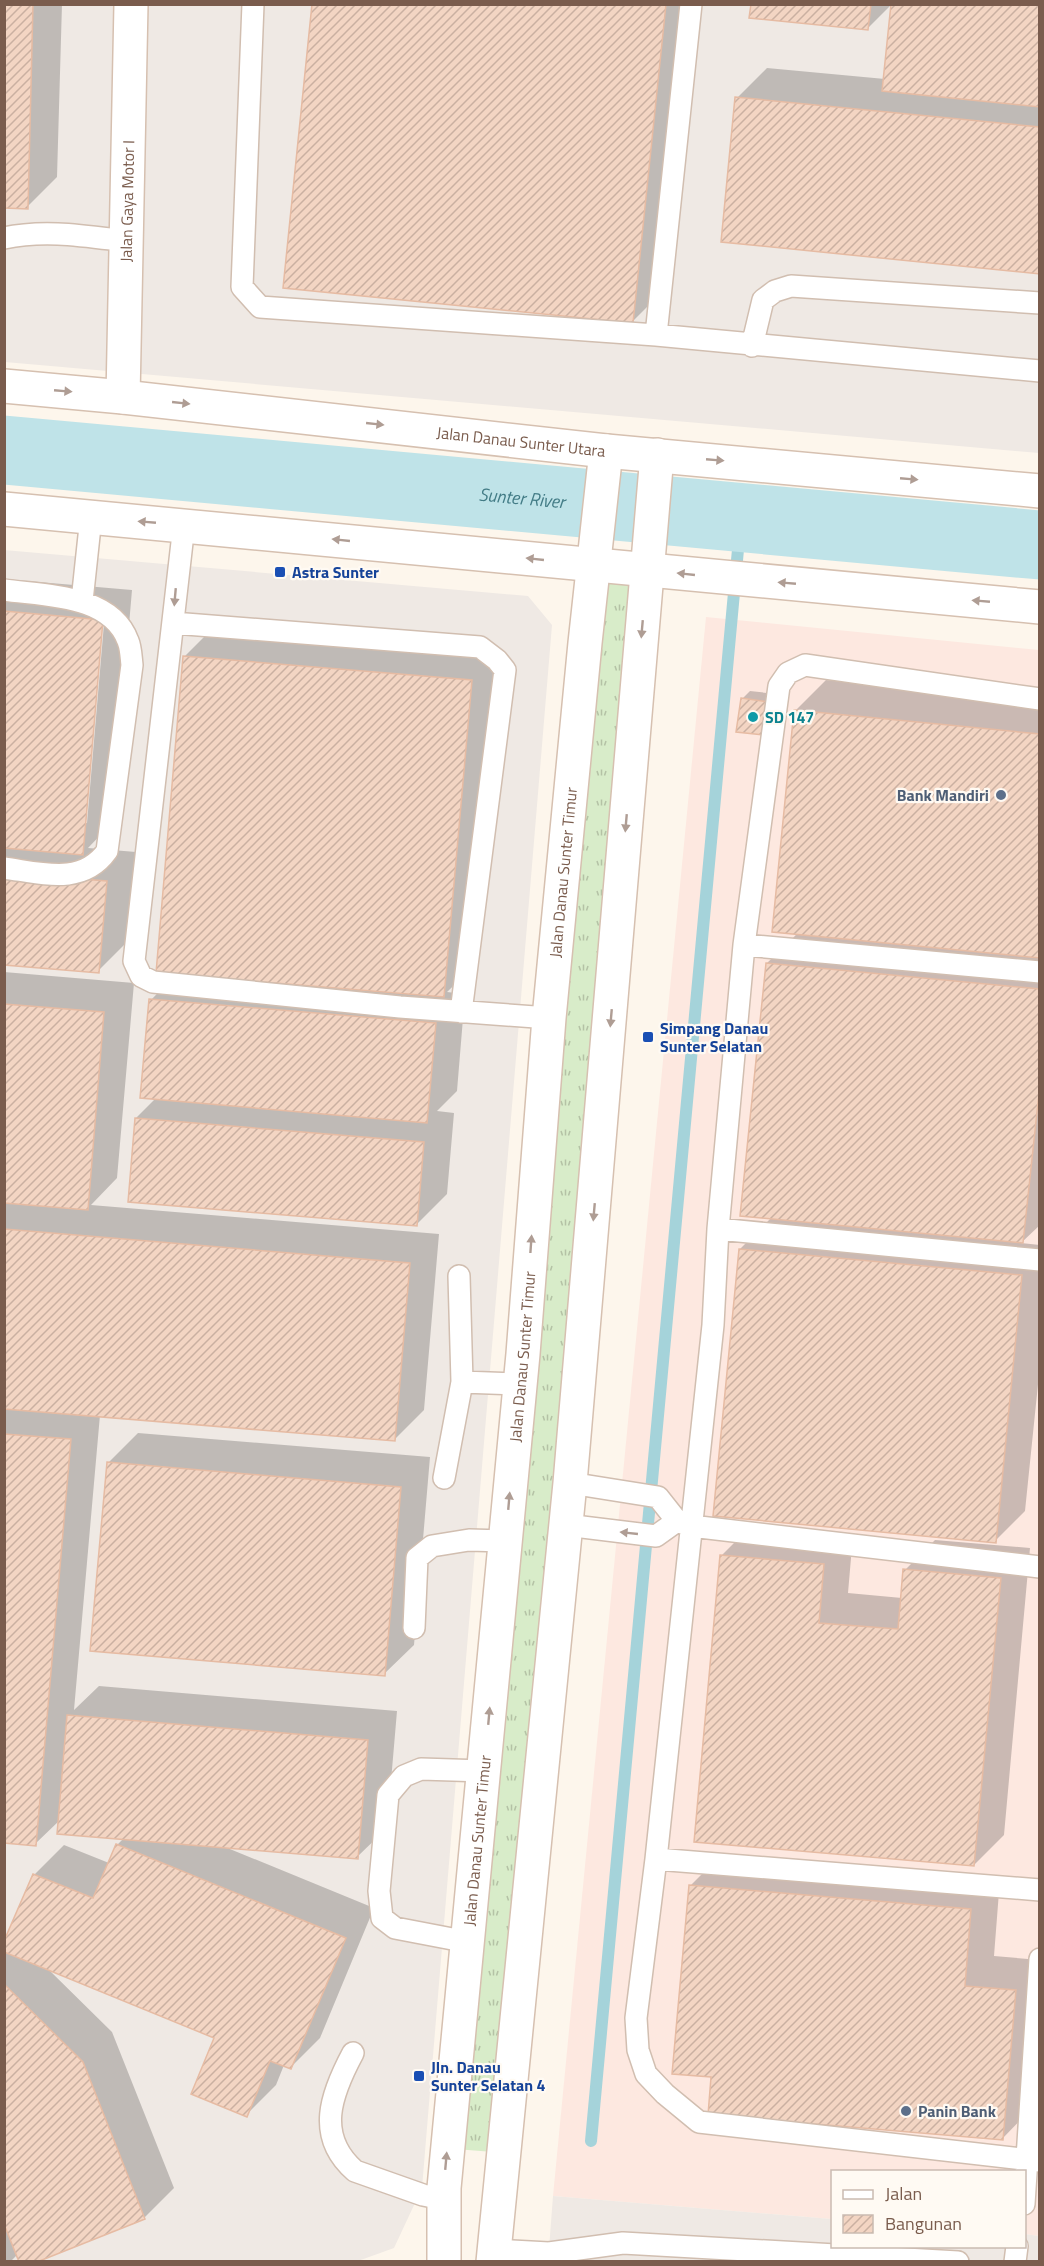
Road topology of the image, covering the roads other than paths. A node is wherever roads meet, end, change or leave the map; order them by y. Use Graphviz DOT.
graph roads {
  1 [pos="130,4"];
  2 [pos="253,4"];
  3 [pos="691,4"];
  4 [pos="4,238"];
  5 [pos="126,241"];
  6 [pos="1040,303"];
  7 [pos="656,335"];
  8 [pos="752,346"];
  9 [pos="1040,371"];
  10 [pos="4,386"];
  11 [pos="123,397"];
  12 [pos="605,465"];
  13 [pos="656,470"];
  14 [pos="1040,491"];
  15 [pos="4,509"];
  16 [pos="91,517"];
  17 [pos="184,525"];
  18 [pos="596,550"];
  19 [pos="647,571"];
  20 [pos="4,590"];
  21 [pos="82,601"];
  22 [pos="1040,607"];
  23 [pos="173,622"];
  24 [pos="1040,699"];
  25 [pos="4,868"];
  26 [pos="744,945"];
  27 [pos="1040,972"];
  28 [pos="461,1012"];
  29 [pos="549,1018"];
  30 [pos="718,1229"];
  31 [pos="1040,1260"];
  32 [pos="459,1276"];
  33 [pos="462,1382"];
  34 [pos="520,1384"];
  35 [pos="444,1478"];
  36 [pos="570,1483"];
  37 [pos="684,1523"];
  38 [pos="566,1525"];
  39 [pos="505,1541"];
  40 [pos="1040,1568"];
  41 [pos="414,1628"];
  42 [pos="484,1771"];
  43 [pos="657,1859"];
  44 [pos="1040,1890"];
  45 [pos="468,1942"];
  46 [pos="1040,1959"];
  47 [pos="352,2053"];
  48 [pos="1034,2161"];
  49 [pos="1026,2195"];
  50 [pos="443,2199"];
  51 [pos="494,2256"];
  52 [pos="543,2257"];
  53 [pos="444,2261"];
  54 [pos="958,2262"];
  1 -- 5 [label="main road, Jalan Gaya Motor I"];
  2 -- 7 [label="lane"];
  3 -- 7 [label="lane"];
  4 -- 5 [label="lane"];
  5 -- 11 [label="main road, Jalan Gaya Motor I"];
  6 -- 8 [label="lane"];
  7 -- 8 [label="lane"];
  8 -- 9 [label="lane"];
  10 -- 11 [label="main road, Jalan Danau Sunter Utara, one-way"];
  11 -- 12 [label="main road, Jalan Danau Sunter Utara, one-way"];
  12 -- 13 [label="main road, Jalan Danau Sunter Utara"];
  12 -- 18 [label="main road, Jalan Danau Sunter Timur"];
  13 -- 14 [label="main road, Jalan Danau Sunter Utara, one-way"];
  13 -- 19 [label="main road"];
  15 -- 16 [label="main road"];
  17 -- 16 [label="main road, one-way"];
  16 -- 21 [label="lane"];
  18 -- 17 [label="main road, one-way"];
  17 -- 23 [label="lane, one-way"];
  18 -- 19 [label="main road"];
  18 -- 29 [label="main road, Jalan Danau Sunter Timur"];
  22 -- 19 [label="main road, one-way"];
  19 -- 36 [label="main road, one-way"];
  20 -- 21 [label="lane"];
  21 -- 25 [label="lane"];
  23 -- 28 [label="lane"];
  23 -- 28 [label="lane"];
  24 -- 26 [label="lane"];
  26 -- 27 [label="lane"];
  26 -- 30 [label="lane"];
  28 -- 29 [label="lane"];
  34 -- 29 [label="main road, Jalan Danau Sunter Timur, one-way"];
  30 -- 31 [label="lane"];
  30 -- 37 [label="lane"];
  32 -- 33 [label="lane"];
  33 -- 34 [label="lane"];
  33 -- 35 [label="lane"];
  39 -- 34 [label="main road, Jalan Danau Sunter Timur, one-way"];
  36 -- 37 [label="lane"];
  36 -- 38 [label="main road"];
  37 -- 38 [label="lane, one-way"];
  37 -- 40 [label="lane"];
  37 -- 43 [label="lane"];
  38 -- 51 [label="main road"];
  39 -- 41 [label="lane"];
  42 -- 39 [label="main road, Jalan Danau Sunter Timur, one-way"];
  42 -- 45 [label="main road, Jalan Danau Sunter Timur"];
  42 -- 45 [label="lane"];
  43 -- 44 [label="lane"];
  43 -- 48 [label="lane"];
  50 -- 45 [label="main road, Jalan Danau Sunter Timur, one-way"];
  46 -- 48 [label="lane"];
  47 -- 50 [label="lane"];
  48 -- 49 [label="lane"];
  50 -- 53 [label="main road, Jalan Danau Sunter Timur"];
  51 -- 52 [label="lane"];
  51 -- 53 [label="main road"];
  52 -- 54 [label="lane"];
}
